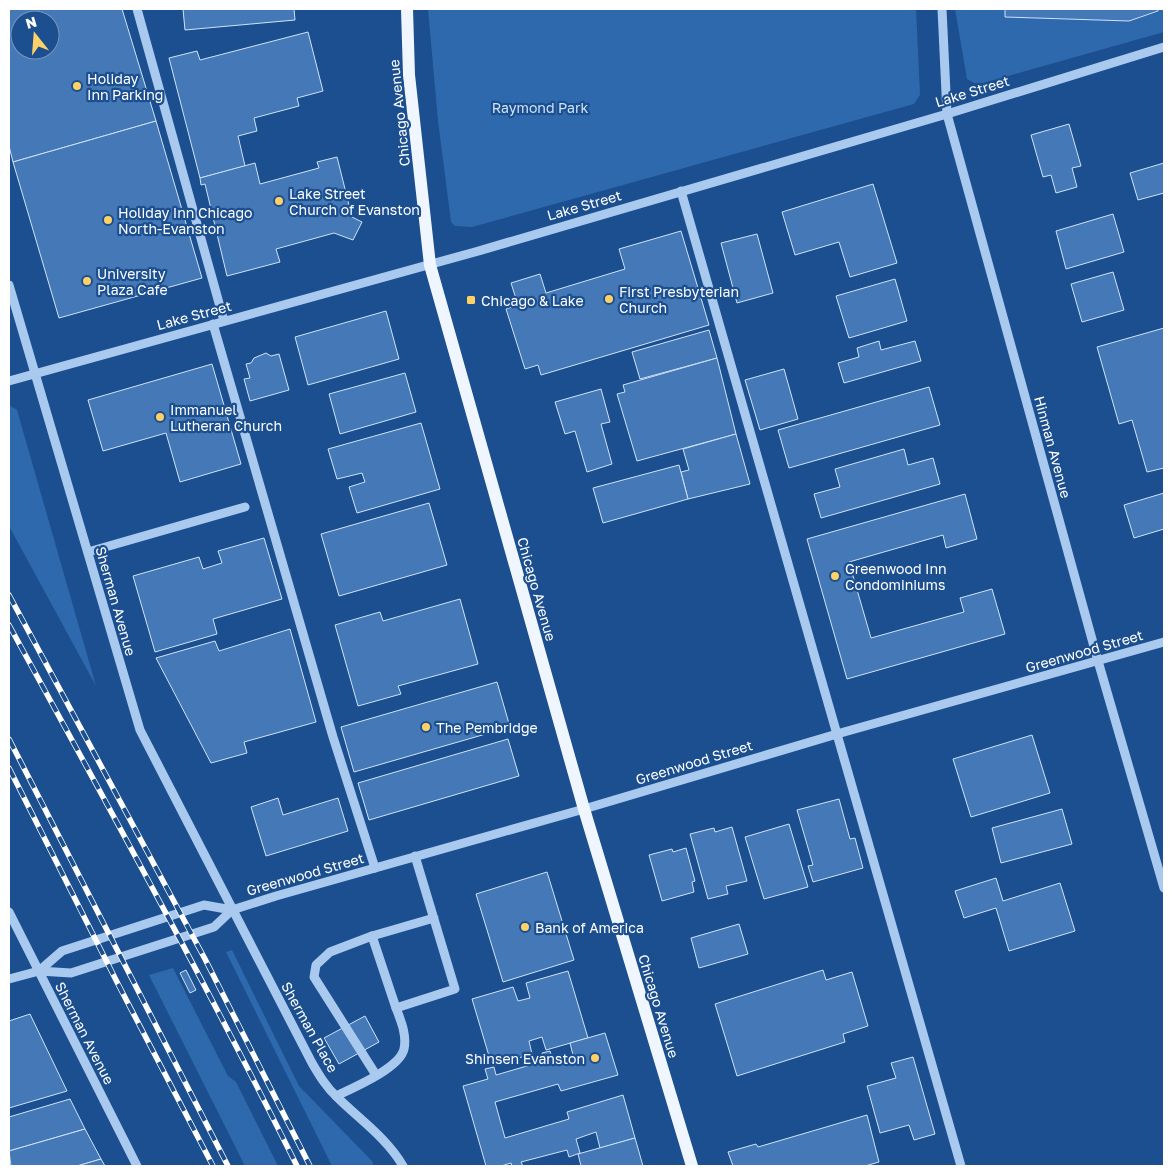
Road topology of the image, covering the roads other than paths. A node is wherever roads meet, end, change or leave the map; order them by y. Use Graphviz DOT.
graph roads {
  1 [pos="138,9"];
  2 [pos="406,9"];
  3 [pos="942,9"];
  4 [pos="1164,47"];
  5 [pos="947,114"];
  6 [pos="681,191"];
  7 [pos="430,265"];
  8 [pos="9,285"];
  9 [pos="224,321"];
  10 [pos="213,324"];
  11 [pos="35,373"];
  12 [pos="9,381"];
  13 [pos="245,507"];
  14 [pos="88,552"];
  15 [pos="1164,642"];
  16 [pos="1098,662"];
  17 [pos="837,734"];
  18 [pos="584,809"];
  19 [pos="416,856"];
  20 [pos="375,868"];
  21 [pos="1164,888"];
  22 [pos="232,910"];
  23 [pos="9,912"];
  24 [pos="434,918"];
  25 [pos="372,936"];
  26 [pos="39,971"];
  27 [pos="9,979"];
  28 [pos="396,1008"];
  29 [pos="376,1075"];
  30 [pos="336,1096"];
  31 [pos="137,1166"];
  32 [pos="403,1166"];
  33 [pos="692,1166"];
  34 [pos="961,1166"];
  1 -- 9 [label="street"];
  2 -- 7 [label="main road, Chicago Avenue"];
  3 -- 5 [label="street, Hinman Avenue"];
  4 -- 5 [label="street, Lake Street"];
  5 -- 6 [label="street, Lake Street"];
  5 -- 16 [label="street, Hinman Avenue"];
  6 -- 7 [label="street, Lake Street"];
  6 -- 17 [label="street"];
  7 -- 9 [label="street, Lake Street"];
  7 -- 18 [label="main road, Chicago Avenue"];
  8 -- 11 [label="street, Sherman Avenue"];
  9 -- 10 [label="street, Lake Street"];
  10 -- 11 [label="street, Lake Street"];
  10 -- 20 [label="street"];
  11 -- 12 [label="street, Lake Street"];
  11 -- 14 [label="street, Sherman Avenue"];
  13 -- 14 [label="street"];
  14 -- 22 [label="street, Sherman Avenue"];
  15 -- 16 [label="street, Greenwood Street"];
  16 -- 17 [label="street, Greenwood Street"];
  16 -- 21 [label="street, Hinman Avenue"];
  17 -- 18 [label="street, Greenwood Street"];
  17 -- 34 [label="street"];
  18 -- 19 [label="street, Greenwood Street"];
  18 -- 33 [label="main road, Chicago Avenue"];
  19 -- 20 [label="street, Greenwood Street"];
  19 -- 24 [label="street"];
  20 -- 22 [label="street, Greenwood Street"];
  22 -- 26 [label="street, Greenwood Street"];
  22 -- 26 [label="street, Greenwood Street"];
  22 -- 30 [label="street, Sherman Place"];
  23 -- 26 [label="street, Sherman Avenue"];
  24 -- 25 [label="street"];
  24 -- 28 [label="street"];
  25 -- 28 [label="street"];
  25 -- 29 [label="street"];
  26 -- 27 [label="street, Greenwood Street"];
  26 -- 31 [label="street, Sherman Avenue"];
  28 -- 29 [label="street"];
  29 -- 30 [label="street"];
  30 -- 32 [label="street, Sherman Place"];
}
